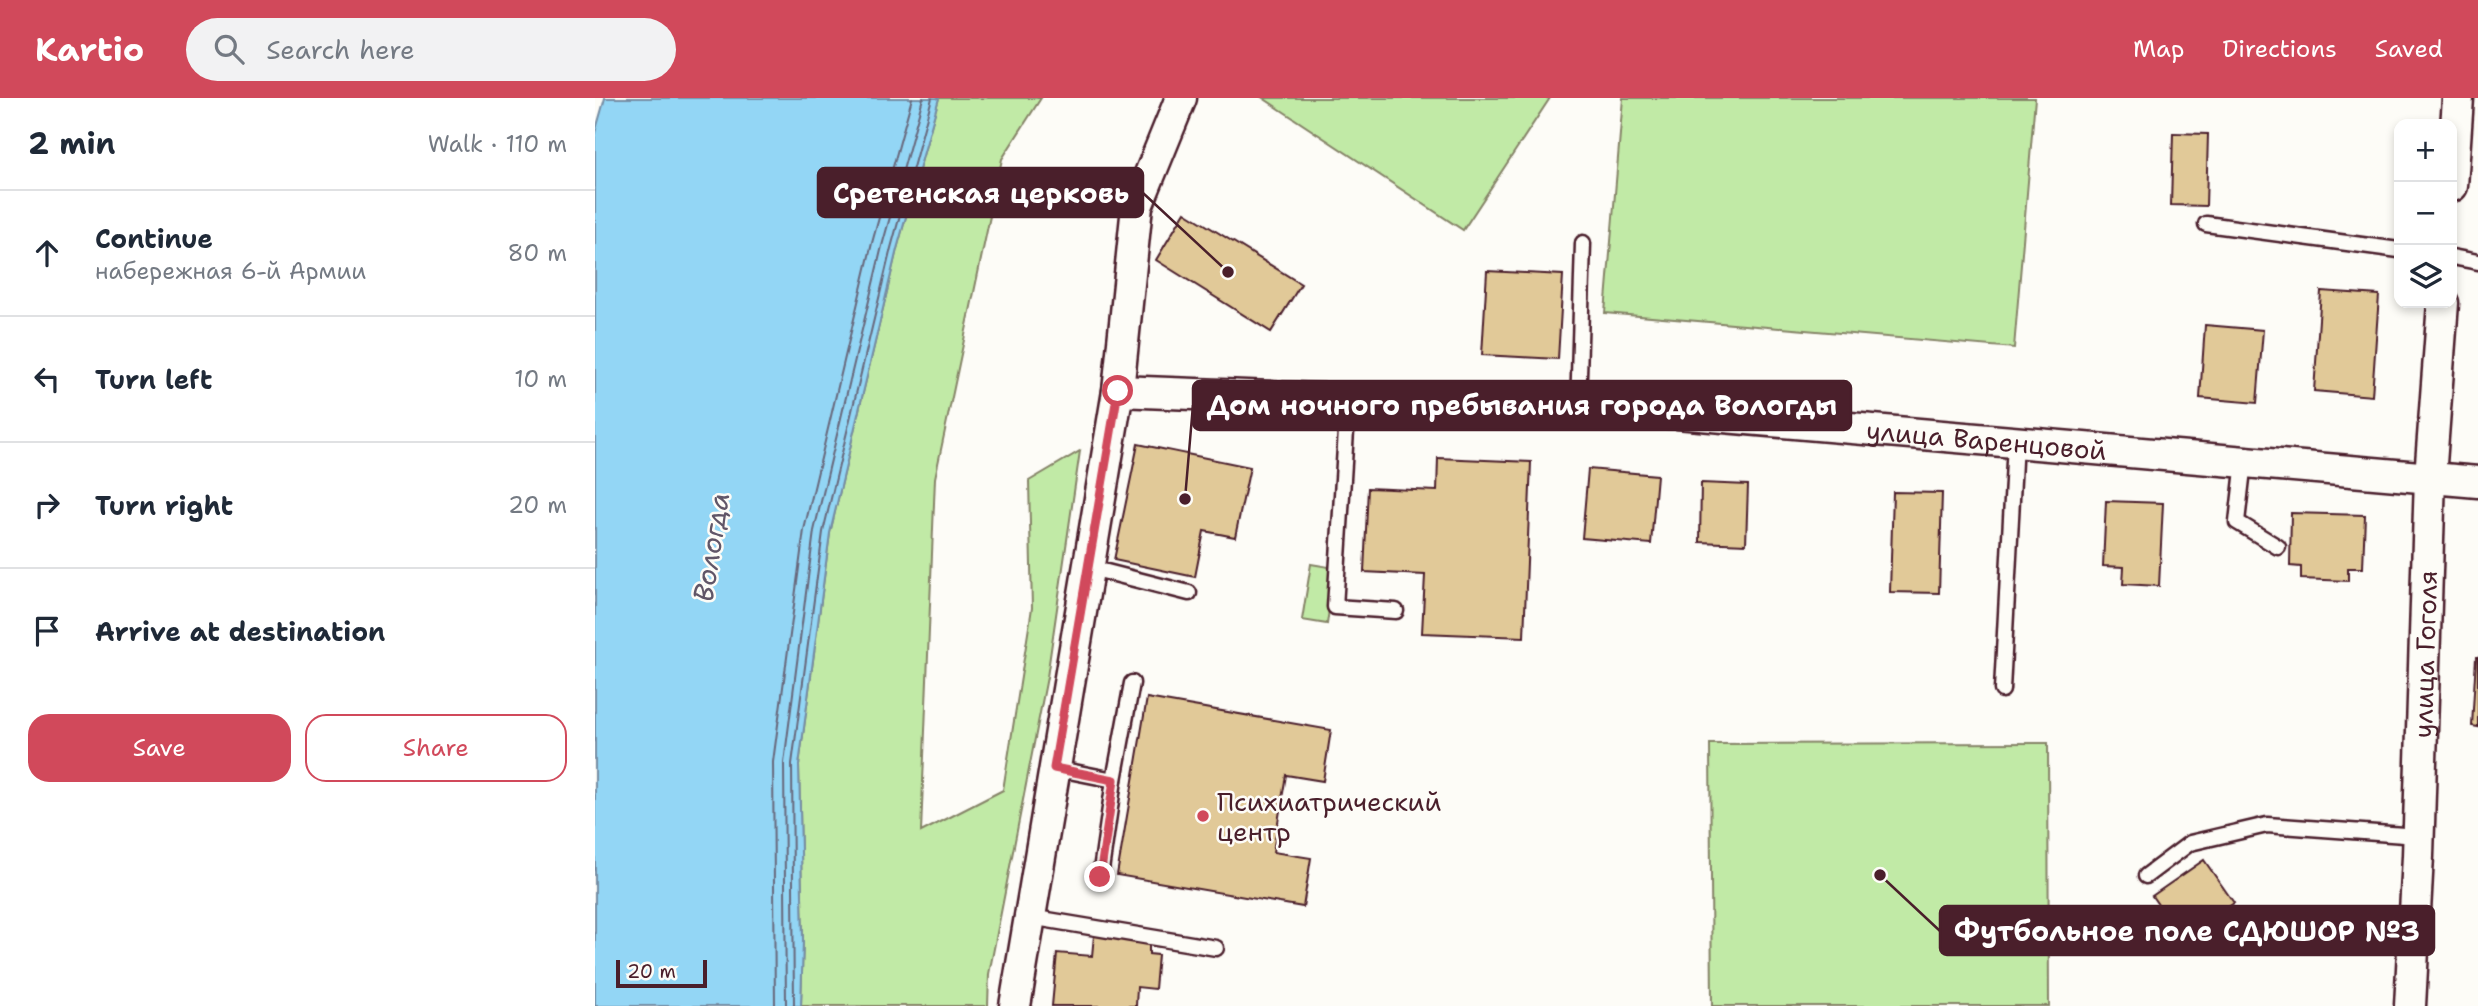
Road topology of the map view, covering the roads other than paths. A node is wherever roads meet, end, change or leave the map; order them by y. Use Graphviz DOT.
graph roads {
  1 [pos="1181,98"];
  2 [pos="2458,98"];
  3 [pos="2452,182"];
  4 [pos="2206,224"];
  5 [pos="1583,243"];
  6 [pos="2394,249"];
  7 [pos="2457,258"];
  8 [pos="2478,262"];
  9 [pos="2443,308"];
  10 [pos="1118,391"];
  11 [pos="1347,399"];
  12 [pos="1579,409"];
  13 [pos="2015,442"];
  14 [pos="2244,461"];
  15 [pos="2430,477"];
  16 [pos="2478,482"];
  17 [pos="2278,547"];
  18 [pos="1087,567"];
  19 [pos="1189,593"];
  20 [pos="1396,611"];
  21 [pos="1132,682"];
  22 [pos="2002,690"];
  23 [pos="1054,768"];
  24 [pos="1114,780"];
  25 [pos="2418,836"];
  26 [pos="2146,876"];
  27 [pos="1100,877"];
  28 [pos="1030,917"];
  29 [pos="1216,948"];
  30 [pos="1015,1006"];
  31 [pos="2410,1006"];
  1 -- 10 [label="street"];
  2 -- 3 [label="street"];
  4 -- 6 [label="lane"];
  5 -- 12 [label="lane"];
  7 -- 8 [label="lane"];
  9 -- 15 [label="street, улица Гоголя"];
  10 -- 11 [label="street, улица Варенцовой"];
  10 -- 18 [label="street"];
  11 -- 12 [label="street, улица Варенцовой"];
  11 -- 20 [label="lane"];
  12 -- 13 [label="street, улица Варенцовой"];
  13 -- 14 [label="street, улица Варенцовой"];
  13 -- 22 [label="lane"];
  14 -- 15 [label="street, улица Варенцовой"];
  14 -- 17 [label="lane"];
  15 -- 16 [label="street, улица Варенцовой"];
  15 -- 25 [label="street, улица Гоголя"];
  18 -- 19 [label="lane"];
  18 -- 23 [label="street"];
  21 -- 24 [label="lane"];
  23 -- 24 [label="lane"];
  23 -- 28 [label="street"];
  24 -- 27 [label="lane"];
  25 -- 26 [label="lane"];
  25 -- 31 [label="street, улица Гоголя"];
  28 -- 29 [label="lane"];
  28 -- 30 [label="street"];
}
